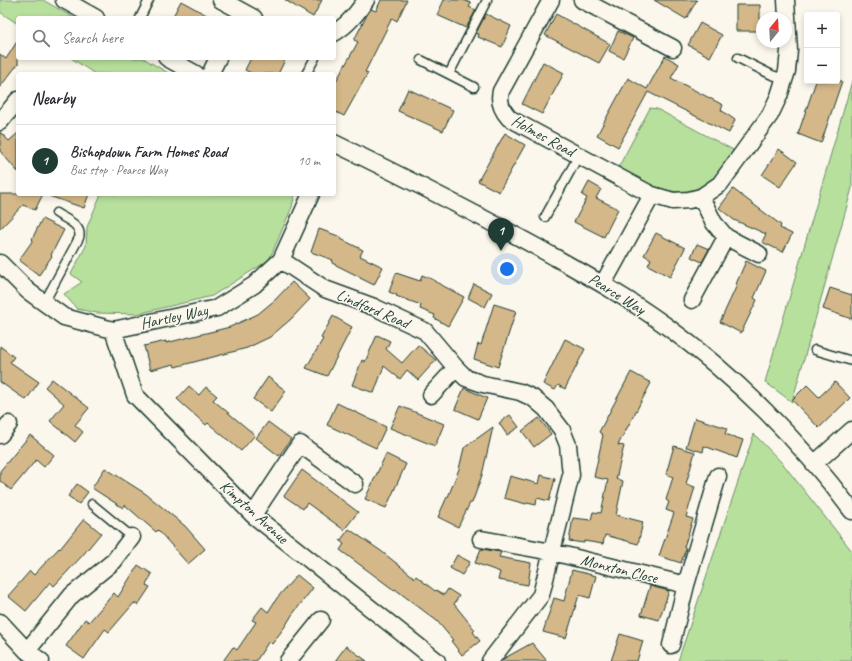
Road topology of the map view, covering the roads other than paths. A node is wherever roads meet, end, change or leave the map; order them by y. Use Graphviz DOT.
graph roads {
  1 [pos="64,0"];
  2 [pos="149,0"];
  3 [pos="221,0"];
  4 [pos="366,0"];
  5 [pos="487,0"];
  6 [pos="551,0"];
  7 [pos="582,0"];
  8 [pos="786,0"];
  9 [pos="92,16"];
  10 [pos="141,16"];
  11 [pos="244,16"];
  12 [pos="336,32"];
  13 [pos="673,48"];
  14 [pos="738,58"];
  15 [pos="170,60"];
  16 [pos="217,60"];
  17 [pos="314,60"];
  18 [pos="421,60"];
  19 [pos="192,72"];
  20 [pos="211,72"];
  21 [pos="307,72"];
  22 [pos="449,74"];
  23 [pos="785,79"];
  24 [pos="474,87"];
  25 [pos="16,102"];
  26 [pos="0,122"];
  27 [pos="336,144"];
  28 [pos="579,155"];
  29 [pos="652,195"];
  30 [pos="310,196"];
  31 [pos="700,197"];
  32 [pos="56,213"];
  33 [pos="545,217"];
  34 [pos="726,237"];
  35 [pos="759,254"];
  36 [pos="281,260"];
  37 [pos="0,264"];
  38 [pos="603,284"];
  39 [pos="692,300"];
  40 [pos="44,303"];
  41 [pos="113,330"];
  42 [pos="814,350"];
  43 [pos="852,361"];
  44 [pos="456,368"];
  45 [pos="431,395"];
  46 [pos="852,430"];
  47 [pos="814,464"];
  48 [pos="718,476"];
  49 [pos="355,484"];
  50 [pos="92,504"];
  51 [pos="852,511"];
  52 [pos="252,515"];
  53 [pos="132,537"];
  54 [pos="481,539"];
  55 [pos="552,552"];
  56 [pos="686,585"];
  57 [pos="322,620"];
  58 [pos="0,622"];
  59 [pos="671,645"];
  60 [pos="27,651"];
  61 [pos="41,661"];
  62 [pos="288,661"];
  63 [pos="437,661"];
  64 [pos="490,661"];
  1 -- 9 [label="street"];
  2 -- 10 [label="lane"];
  3 -- 11 [label="street"];
  4 -- 12 [label="street"];
  5 -- 22 [label="lane"];
  6 -- 28 [label="street, Holmes Road"];
  7 -- 13 [label="street"];
  8 -- 23 [label="street, Holmes Road"];
  14 -- 23 [label="lane"];
  15 -- 19 [label="street"];
  16 -- 20 [label="street"];
  17 -- 21 [label="lane"];
  18 -- 22 [label="lane"];
  22 -- 24 [label="lane"];
  23 -- 31 [label="street, Holmes Road"];
  25 -- 26 [label="street"];
  27 -- 38 [label="street, Pearce Way"];
  28 -- 29 [label="street, Holmes Road"];
  28 -- 33 [label="lane"];
  29 -- 31 [label="street, Holmes Road"];
  29 -- 38 [label="street"];
  30 -- 36 [label="street, Hartley Way"];
  31 -- 34 [label="street"];
  32 -- 40 [label="lane"];
  34 -- 35 [label="street"];
  34 -- 39 [label="street"];
  36 -- 41 [label="street, Hartley Way"];
  36 -- 44 [label="street, Lindford Road"];
  37 -- 40 [label="street, Hartley Way"];
  38 -- 47 [label="street, Pearce Way"];
  40 -- 41 [label="street, Hartley Way"];
  41 -- 52 [label="street, Kimpton Avenue"];
  42 -- 43 [label="lane"];
  44 -- 45 [label="street"];
  44 -- 55 [label="street, Lindford Road"];
  46 -- 47 [label="street"];
  47 -- 51 [label="street, Pearce Way"];
  48 -- 56 [label="street"];
  49 -- 52 [label="street"];
  50 -- 53 [label="lane"];
  52 -- 63 [label="street, Kimpton Avenue"];
  53 -- 60 [label="street"];
  54 -- 55 [label="street"];
  55 -- 56 [label="street, Monxton Close"];
  55 -- 64 [label="street, Lindford Road"];
  56 -- 59 [label="street"];
  57 -- 62 [label="street"];
  58 -- 60 [label="street"];
  60 -- 61 [label="street"];
}
